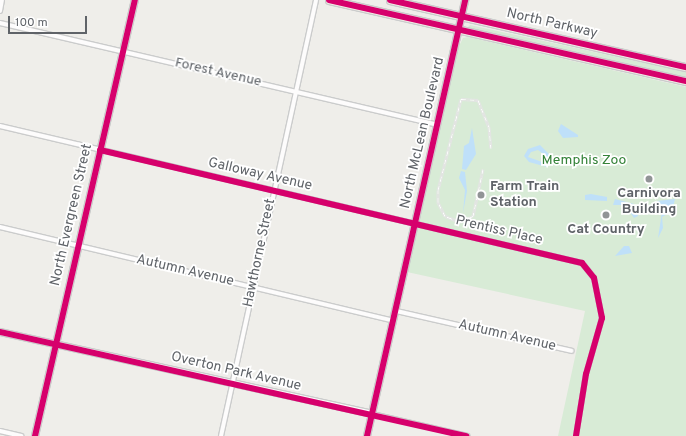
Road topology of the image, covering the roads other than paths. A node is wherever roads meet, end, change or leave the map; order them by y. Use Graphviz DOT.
graph roads {
  1 [pos="2,0"];
  2 [pos="135,0"];
  3 [pos="316,0"];
  4 [pos="329,0"];
  5 [pos="390,0"];
  6 [pos="465,0"];
  7 [pos="0,11"];
  8 [pos="461,16"];
  9 [pos="0,23"];
  10 [pos="458,29"];
  11 [pos="125,51"];
  12 [pos="686,67"];
  13 [pos="686,81"];
  14 [pos="296,92"];
  15 [pos="437,125"];
  16 [pos="0,126"];
  17 [pos="100,150"];
  18 [pos="273,191"];
  19 [pos="415,225"];
  20 [pos="0,227"];
  21 [pos="77,246"];
  22 [pos="254,287"];
  23 [pos="396,311"];
  24 [pos="394,321"];
  25 [pos="0,332"];
  26 [pos="55,343"];
  27 [pos="572,351"];
  28 [pos="233,383"];
  29 [pos="372,414"];
  30 [pos="0,431"];
  31 [pos="453,434"];
  32 [pos="21,436"];
  33 [pos="35,436"];
  34 [pos="220,436"];
  35 [pos="368,436"];
  36 [pos="468,436"];
  37 [pos="576,436"];
  1 -- 7 [label="street"];
  2 -- 11 [label="street, North Evergreen Street"];
  3 -- 14 [label="street, Hawthorne Street"];
  4 -- 10 [label="main road, North Parkway"];
  5 -- 8 [label="main road, North Parkway"];
  6 -- 8 [label="street, North McLean Boulevard"];
  8 -- 10 [label="street, North McLean Boulevard"];
  8 -- 12 [label="main road, North Parkway"];
  9 -- 11 [label="street, Forest Avenue"];
  10 -- 13 [label="main road, North Parkway"];
  10 -- 15 [label="street, North McLean Boulevard"];
  11 -- 14 [label="street, Forest Avenue"];
  11 -- 17 [label="street, North Evergreen Street"];
  14 -- 15 [label="street, Forest Avenue"];
  14 -- 18 [label="street, Hawthorne Street"];
  15 -- 19 [label="street, North McLean Boulevard"];
  16 -- 17 [label="street, Galloway Avenue"];
  17 -- 18 [label="street, Galloway Avenue"];
  17 -- 21 [label="street, North Evergreen Street"];
  18 -- 19 [label="street, Galloway Avenue"];
  18 -- 22 [label="street, Hawthorne Street"];
  19 -- 23 [label="street, North McLean Boulevard"];
  19 -- 37 [label="street, Prentiss Place"];
  20 -- 21 [label="street, Autumn Avenue"];
  21 -- 22 [label="street, Autumn Avenue"];
  21 -- 26 [label="street, North Evergreen Street"];
  22 -- 24 [label="street, Autumn Avenue"];
  22 -- 28 [label="street, Hawthorne Street"];
  23 -- 24 [label="street, North McLean Boulevard"];
  23 -- 27 [label="street, Autumn Avenue"];
  24 -- 29 [label="street, North McLean Boulevard"];
  25 -- 26 [label="street, Overton Park Avenue"];
  26 -- 28 [label="street, Overton Park Avenue"];
  26 -- 33 [label="street, North Evergreen Street"];
  28 -- 29 [label="street, Overton Park Avenue"];
  28 -- 34 [label="street, Hawthorne Street"];
  29 -- 31 [label="street, Overton Park Avenue"];
  29 -- 35 [label="street, North McLean Boulevard"];
  30 -- 32 [label="street"];
  31 -- 36 [label="street, Overton Park Avenue"];
}
